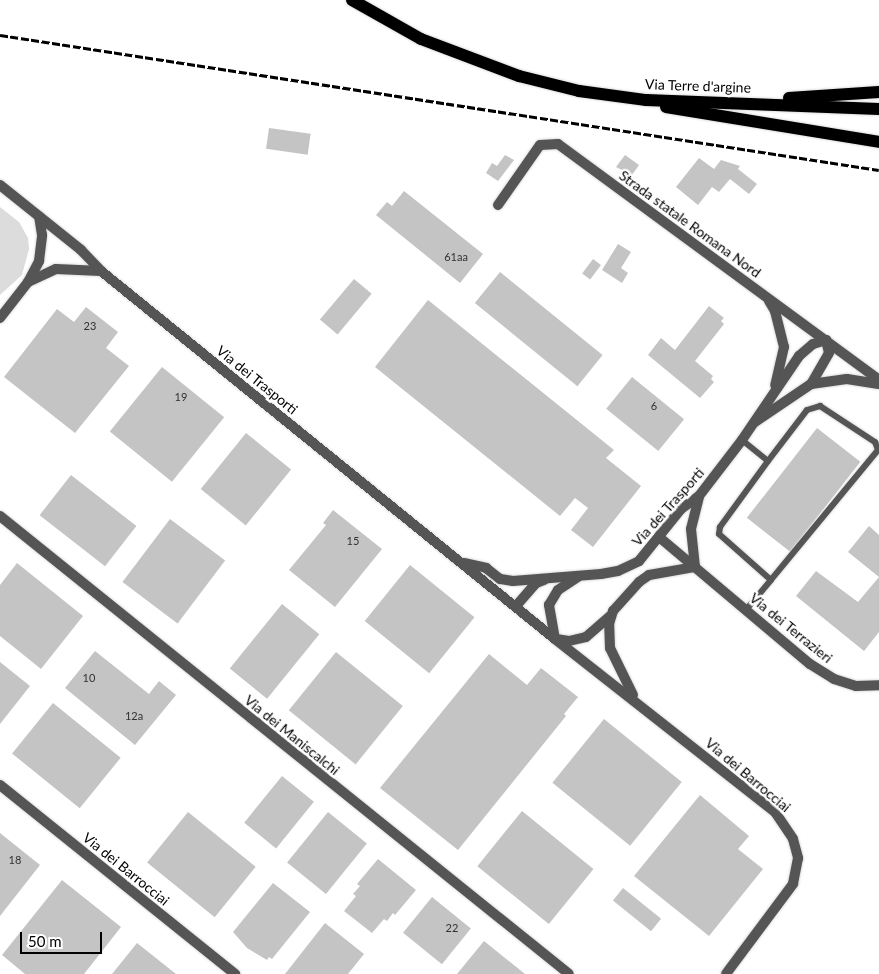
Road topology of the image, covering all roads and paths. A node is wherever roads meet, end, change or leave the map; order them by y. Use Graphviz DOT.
graph roads {
  1 [pos="352,0"];
  2 [pos="879,92"];
  3 [pos="617,97"];
  4 [pos="723,102"];
  5 [pos="879,109"];
  6 [pos="879,142"];
  7 [pos="0,185"];
  8 [pos="498,205"];
  9 [pos="39,216"];
  10 [pos="101,271"];
  11 [pos="28,282"];
  12 [pos="764,294"];
  13 [pos="0,318"];
  14 [pos="826,340"];
  15 [pos="879,380"];
  16 [pos="811,384"];
  17 [pos="879,384"];
  18 [pos="770,399"];
  19 [pos="755,422"];
  20 [pos="742,440"];
  21 [pos="768,461"];
  22 [pos="700,496"];
  23 [pos="0,516"];
  24 [pos="659,537"];
  25 [pos="462,562"];
  26 [pos="695,567"];
  27 [pos="579,576"];
  28 [pos="547,579"];
  29 [pos="771,580"];
  30 [pos="516,606"];
  31 [pos="746,610"];
  32 [pos="613,611"];
  33 [pos="555,639"];
  34 [pos="879,685"];
  35 [pos="636,700"];
  36 [pos="0,785"];
  37 [pos="236,974"];
  38 [pos="569,974"];
  39 [pos="726,974"];
  1 -- 3 [label="main road, Via Terre d'argine"];
  2 -- 4 [label="main road"];
  3 -- 4 [label="main road, Via Terre d'argine"];
  3 -- 6 [label="main road"];
  4 -- 5 [label="main road, Via Terre d'argine"];
  7 -- 9 [label="street, Via dei Trasporti"];
  8 -- 12 [label="street, Strada statale Romana Nord"];
  9 -- 10 [label="street, Via dei Trasporti"];
  9 -- 11 [label="street"];
  10 -- 11 [label="street"];
  10 -- 25 [label="street, Via dei Trasporti"];
  11 -- 13 [label="street"];
  12 -- 14 [label="street, Strada statale Romana Nord"];
  12 -- 18 [label="street, Via dei Trasporti"];
  14 -- 15 [label="street, Strada statale Romana Nord"];
  14 -- 16 [label="street, Via dei Trasporti"];
  14 -- 18 [label="street, Via dei Trasporti"];
  16 -- 17 [label="street, Via dei Trasporti"];
  16 -- 19 [label="street, Via dei Trasporti"];
  18 -- 19 [label="street, Via dei Trasporti"];
  19 -- 20 [label="street, Via dei Trasporti"];
  20 -- 21 [label="lane"];
  20 -- 22 [label="street, Via dei Trasporti"];
  21 -- 29 [label="lane"];
  21 -- 29 [label="lane"];
  22 -- 24 [label="street, Via dei Trasporti"];
  22 -- 26 [label="street"];
  23 -- 38 [label="street, Via dei Maniscalchi"];
  24 -- 26 [label="street, Via dei Terrazieri"];
  24 -- 27 [label="street, Via dei Trasporti"];
  25 -- 28 [label="street, Via dei Trasporti"];
  25 -- 30 [label="street, Via dei Trasporti"];
  26 -- 31 [label="street, Via dei Terrazieri"];
  26 -- 32 [label="street"];
  27 -- 28 [label="street, Via dei Trasporti"];
  27 -- 33 [label="street, Via dei Trasporti"];
  28 -- 30 [label="street"];
  29 -- 31 [label="lane"];
  30 -- 33 [label="street, Via dei Trasporti"];
  31 -- 34 [label="street, Via dei Terrazieri"];
  32 -- 33 [label="street"];
  32 -- 35 [label="street"];
  33 -- 35 [label="street, Via dei Barrocciai"];
  35 -- 39 [label="street, Via dei Barrocciai"];
  36 -- 37 [label="street, Via dei Barrocciai"];
}
